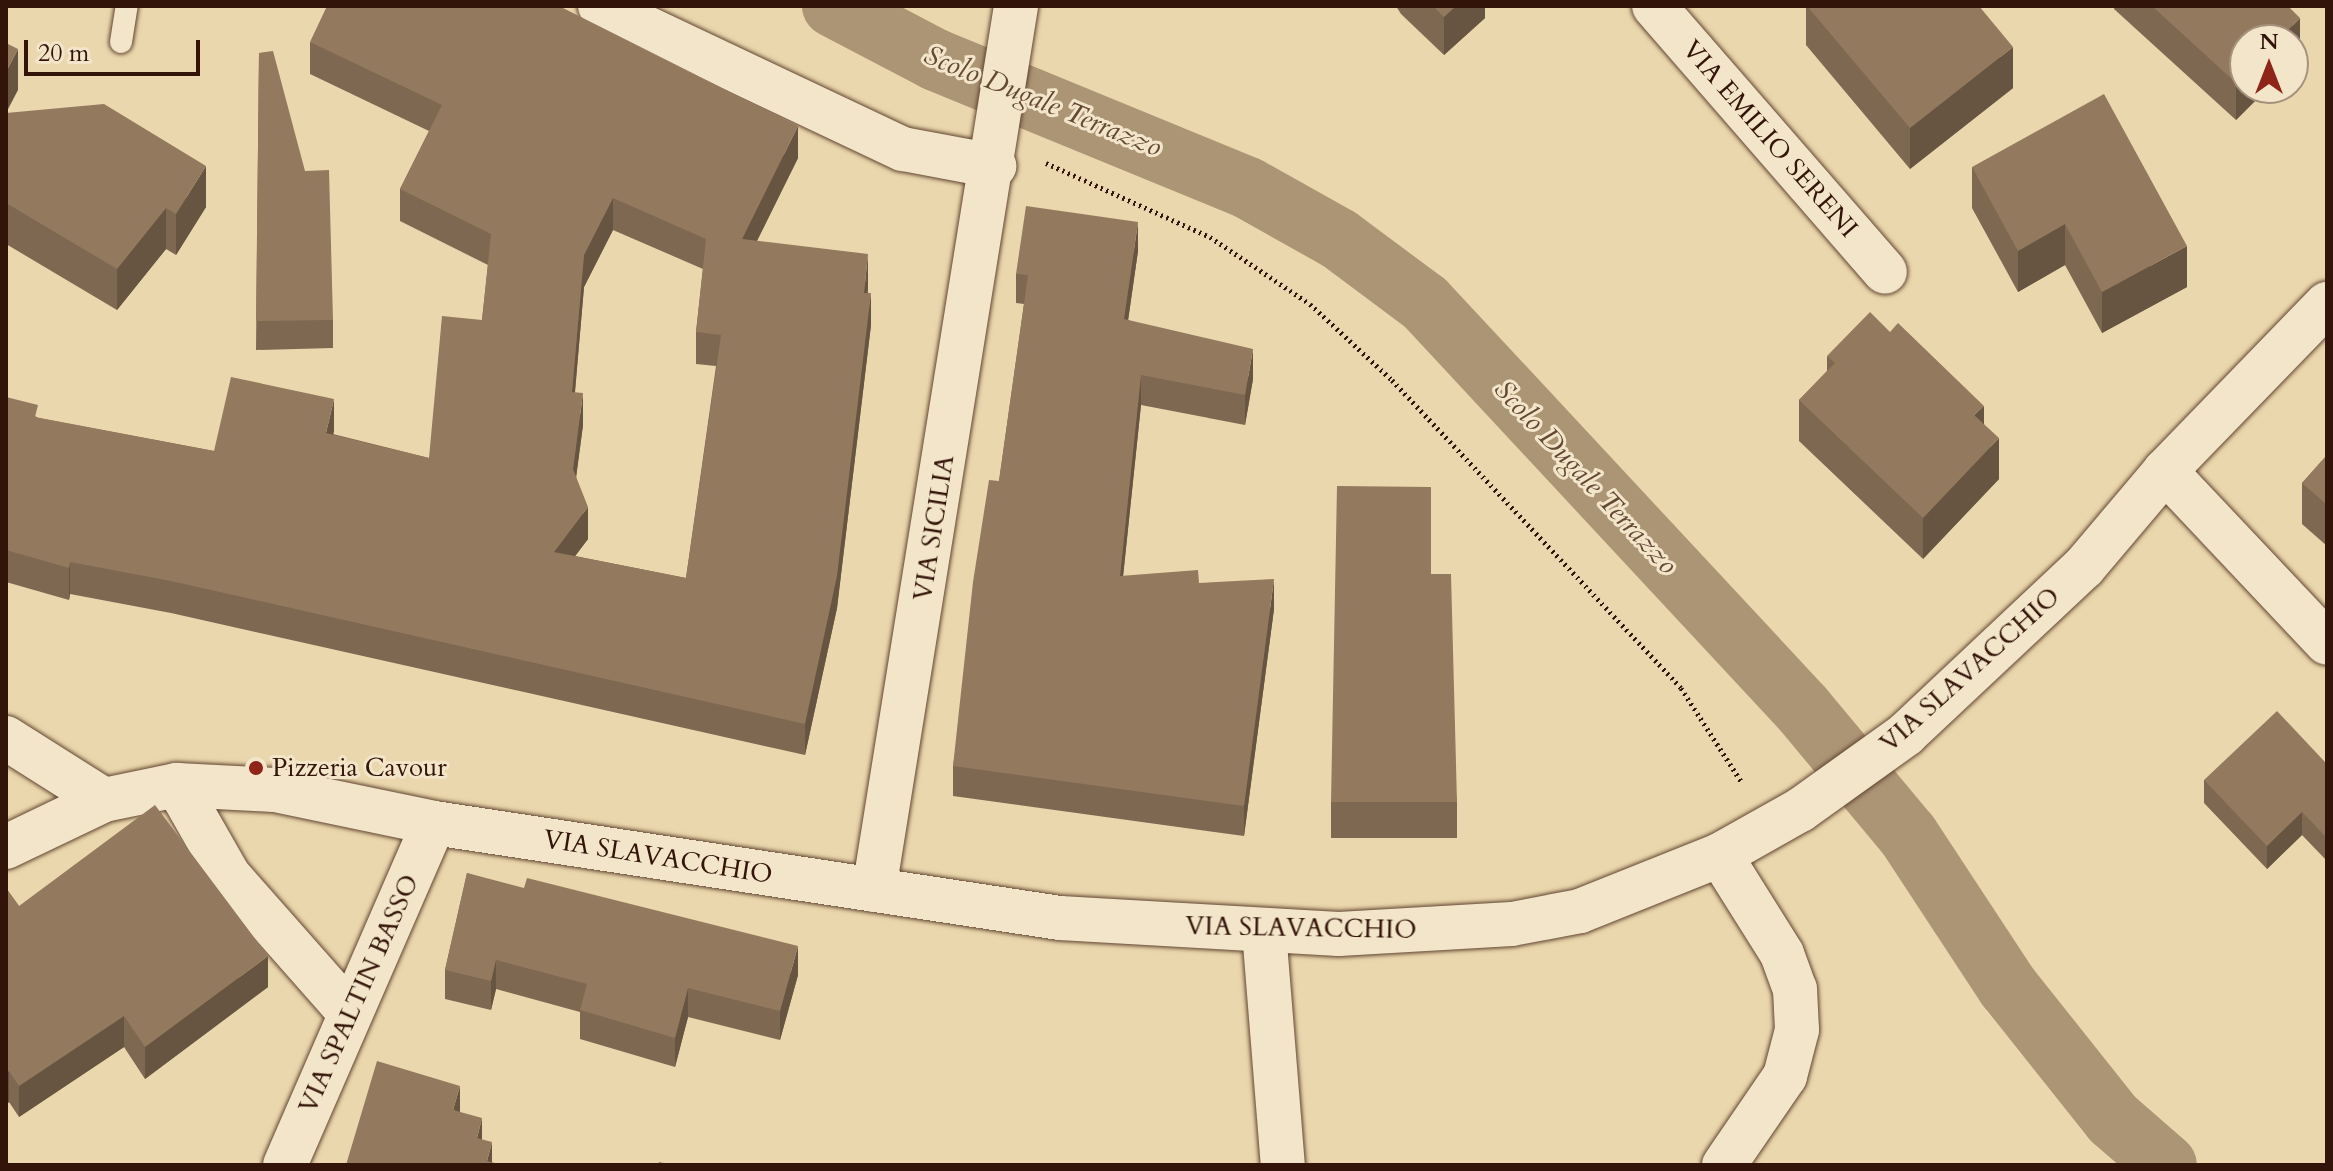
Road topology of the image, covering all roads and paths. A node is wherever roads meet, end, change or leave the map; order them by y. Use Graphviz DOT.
graph roads {
  1 [pos="127,6"];
  2 [pos="600,6"];
  3 [pos="1654,6"];
  4 [pos="1014,10"];
  5 [pos="121,42"];
  6 [pos="996,147"];
  7 [pos="1885,272"];
  8 [pos="2327,304"];
  9 [pos="2165,471"];
  10 [pos="2327,643"];
  11 [pos="6,738"];
  12 [pos="177,785"];
  13 [pos="1748,787"];
  14 [pos="104,800"];
  15 [pos="434,823"];
  16 [pos="6,847"];
  17 [pos="1720,855"];
  18 [pos="874,890"];
  19 [pos="1264,931"];
  20 [pos="348,1011"];
  21 [pos="285,1165"];
  22 [pos="1283,1165"];
  23 [pos="1724,1165"];
  1 -- 5 [label="lane"];
  2 -- 6 [label="street"];
  3 -- 7 [label="street, VIA EMILIO SERENI"];
  4 -- 6 [label="street, VIA SICILIA"];
  6 -- 13 [label="path"];
  6 -- 18 [label="street, VIA SICILIA"];
  8 -- 9 [label="street, VIA SLAVACCHIO"];
  9 -- 10 [label="street"];
  9 -- 17 [label="street, VIA SLAVACCHIO"];
  11 -- 14 [label="street"];
  12 -- 14 [label="street, VIA SLAVACCHIO"];
  12 -- 15 [label="street, VIA SLAVACCHIO"];
  12 -- 20 [label="street"];
  14 -- 16 [label="street, VIA SLAVACCHIO"];
  15 -- 18 [label="street, VIA SLAVACCHIO"];
  15 -- 20 [label="street, VIA SPALTIN BASSO"];
  17 -- 19 [label="street, VIA SLAVACCHIO"];
  17 -- 23 [label="street"];
  18 -- 19 [label="street, VIA SLAVACCHIO"];
  19 -- 22 [label="street"];
  20 -- 21 [label="street, VIA SPALTIN BASSO"];
}
